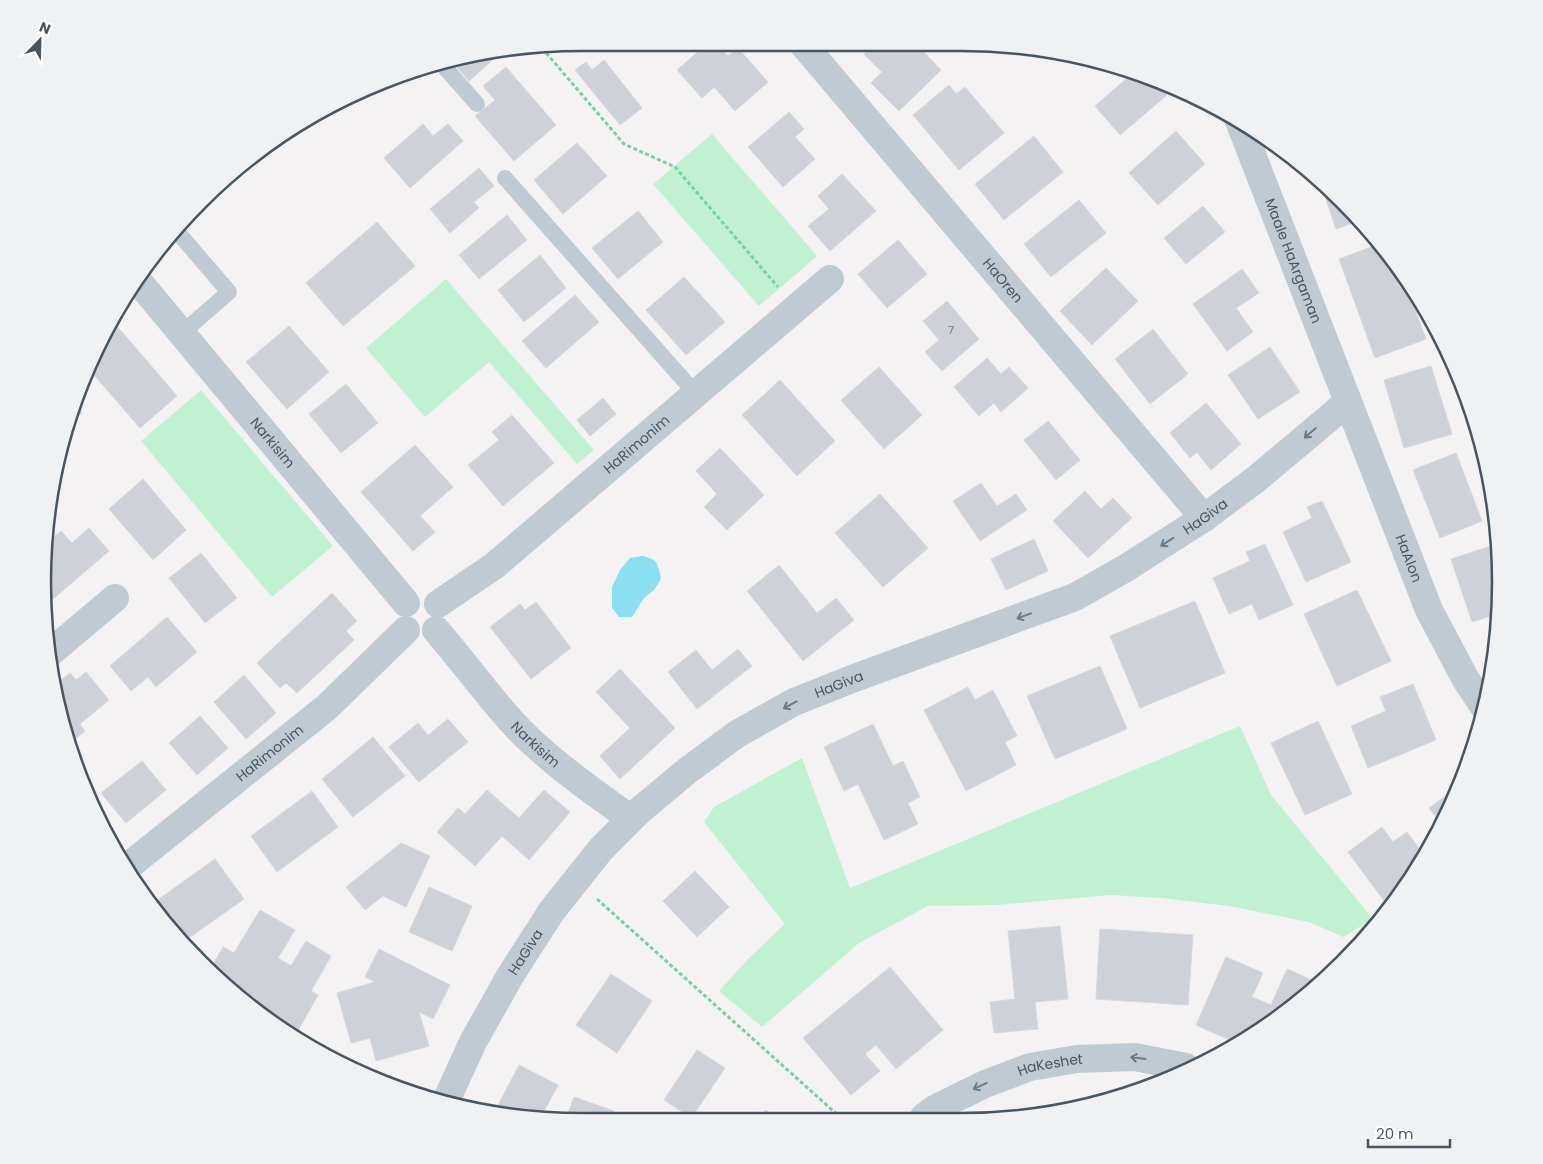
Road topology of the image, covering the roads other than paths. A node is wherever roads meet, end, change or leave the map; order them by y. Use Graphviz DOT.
graph roads {
  1 [pos="809,51"];
  2 [pos="446,69"];
  3 [pos="477,104"];
  4 [pos="1244,133"];
  5 [pos="505,178"];
  6 [pos="180,236"];
  7 [pos="830,279"];
  8 [pos="142,286"];
  9 [pos="182,334"];
  10 [pos="696,394"];
  11 [pos="1348,402"];
  12 [pos="1204,518"];
  13 [pos="115,598"];
  14 [pos="406,602"];
  15 [pos="437,617"];
  16 [pos="406,630"];
  17 [pos="56,648"];
  18 [pos="1479,699"];
  19 [pos="631,819"];
  20 [pos="132,863"];
  21 [pos="1179,1066"];
  22 [pos="449,1096"];
  23 [pos="929,1113"];
  1 -- 12 [label="street, HaOren"];
  2 -- 3 [label="lane"];
  4 -- 11 [label="street, Maale HaArgaman"];
  5 -- 10 [label="lane"];
  6 -- 9 [label="lane"];
  7 -- 10 [label="street, HaRimonim"];
  8 -- 9 [label="street, Narkisim"];
  9 -- 14 [label="street, Narkisim"];
  10 -- 15 [label="street, HaRimonim"];
  11 -- 12 [label="street, HaGiva, one-way"];
  11 -- 18 [label="street, HaAlon"];
  12 -- 19 [label="street, HaGiva, one-way"];
  13 -- 17 [label="street"];
  14 -- 15 [label="street"];
  14 -- 16 [label="street"];
  15 -- 16 [label="street"];
  15 -- 19 [label="street, Narkisim"];
  16 -- 20 [label="street, HaRimonim"];
  19 -- 22 [label="street, HaGiva"];
  21 -- 23 [label="street, HaKeshet, one-way"];
}
